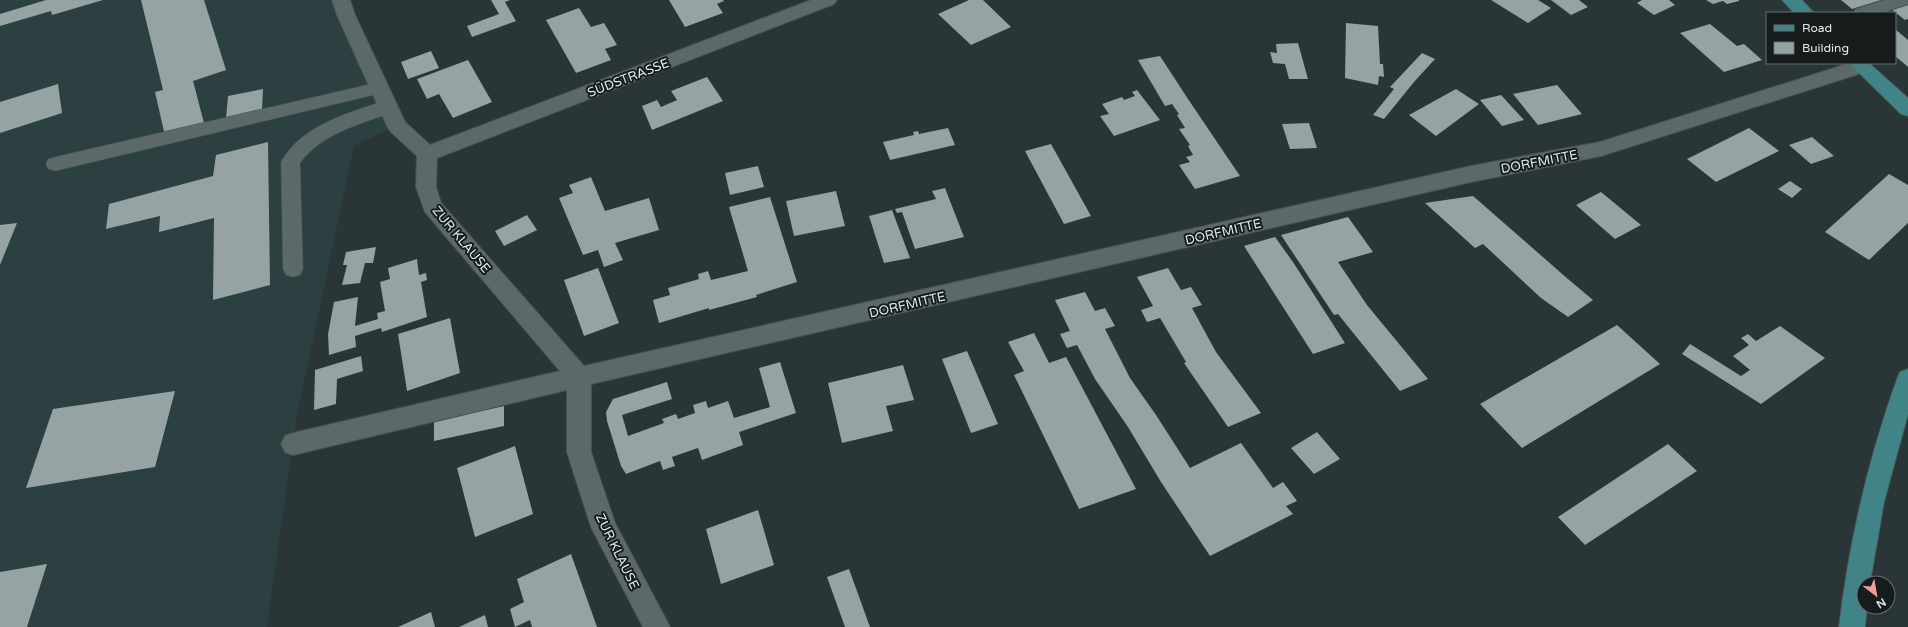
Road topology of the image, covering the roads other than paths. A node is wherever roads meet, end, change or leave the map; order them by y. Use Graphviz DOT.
graph roads {
  1 [pos="341,0"];
  2 [pos="828,0"];
  3 [pos="1791,0"];
  4 [pos="1903,0"];
  5 [pos="1804,12"];
  6 [pos="1865,12"];
  7 [pos="1859,64"];
  8 [pos="384,98"];
  9 [pos="1908,110"];
  10 [pos="427,154"];
  11 [pos="55,164"];
  12 [pos="293,269"];
  13 [pos="579,377"];
  14 [pos="1908,380"];
  15 [pos="293,444"];
  16 [pos="657,627"];
  17 [pos="1852,627"];
  1 -- 8 [label="street"];
  2 -- 10 [label="street, SÜDSTRASSE"];
  3 -- 5 [label="main road"];
  4 -- 6 [label="street"];
  7 -- 9 [label="main road"];
  7 -- 13 [label="street, DORFMITTE"];
  8 -- 10 [label="street"];
  8 -- 11 [label="lane"];
  8 -- 12 [label="lane"];
  10 -- 13 [label="street, ZUR KLAUSE"];
  13 -- 15 [label="street"];
  13 -- 16 [label="street, ZUR KLAUSE"];
  14 -- 17 [label="main road"];
}
